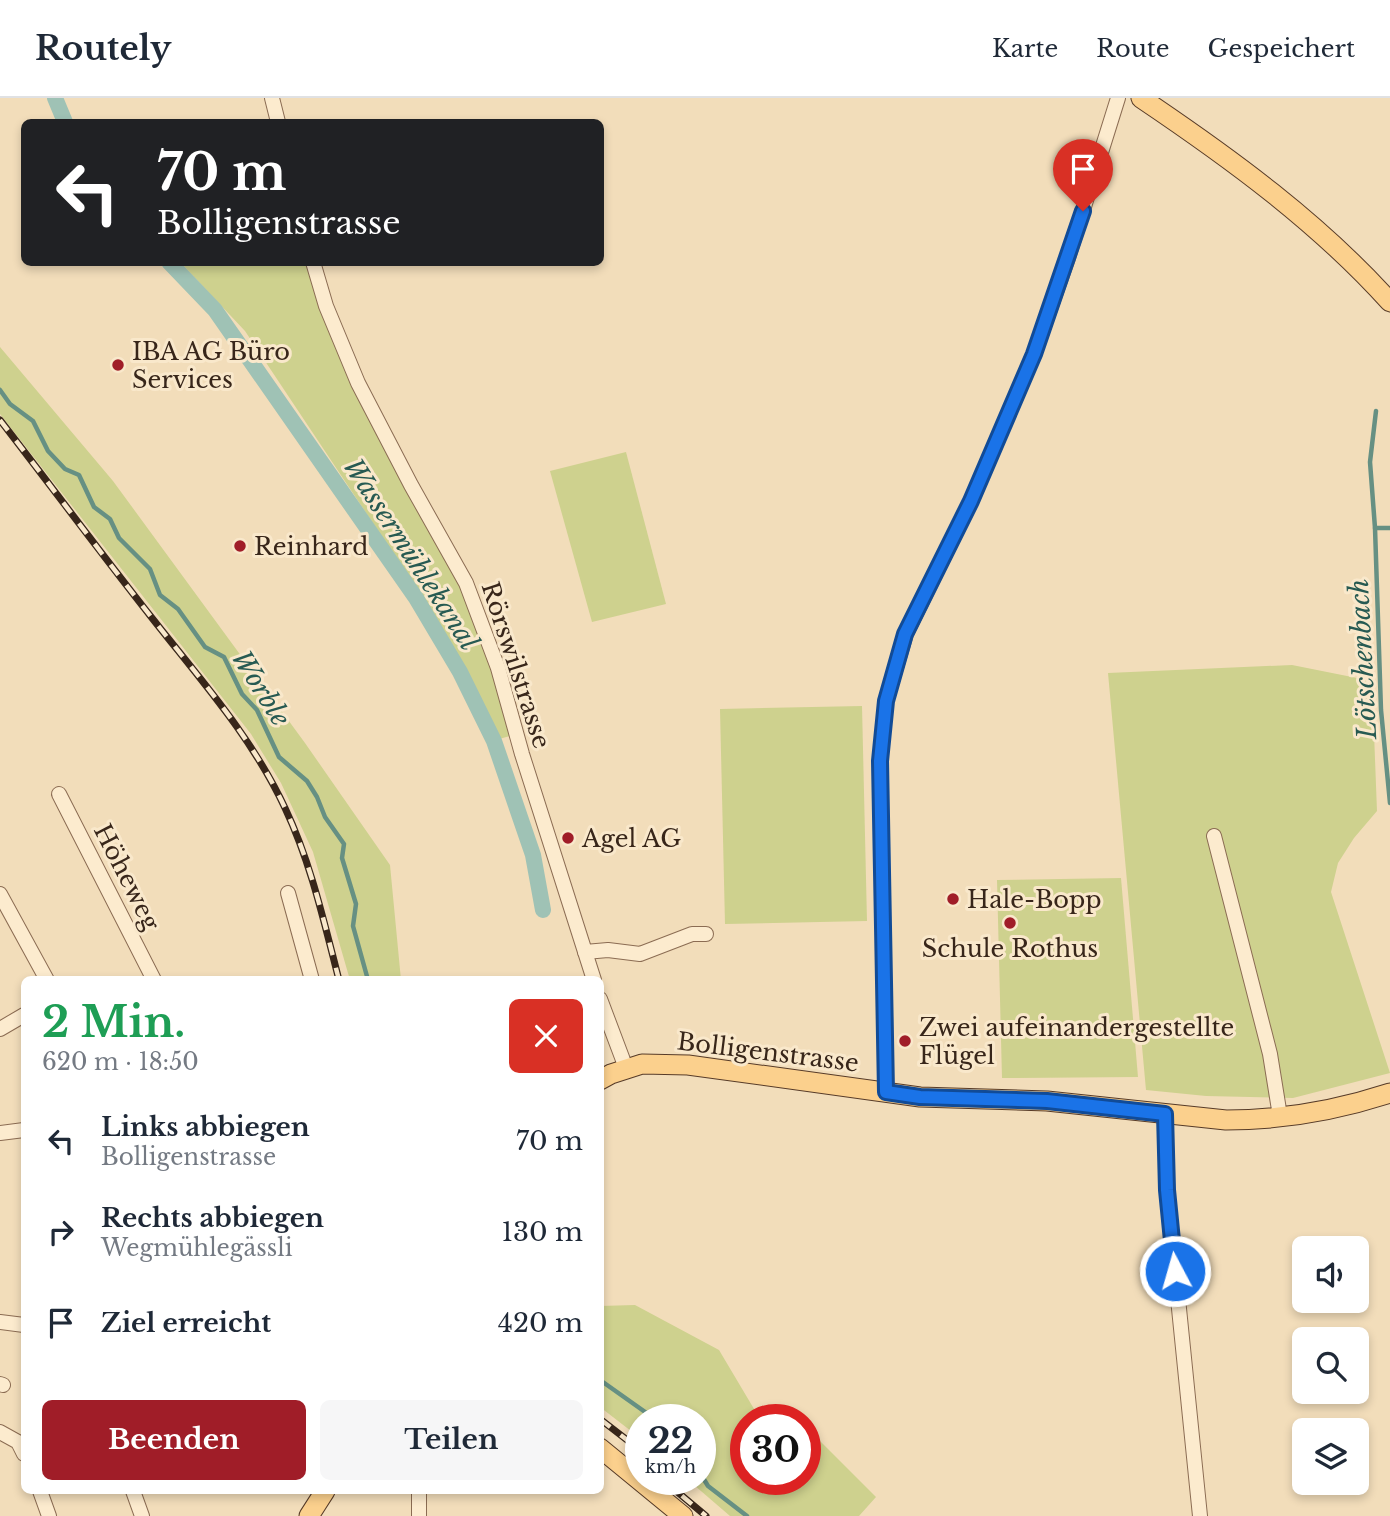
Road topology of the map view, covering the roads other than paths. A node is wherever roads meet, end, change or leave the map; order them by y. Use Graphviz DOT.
graph roads {
  1 [pos="272,98"];
  2 [pos="1118,98"];
  3 [pos="1140,98"];
  4 [pos="277,119"];
  5 [pos="314,266"];
  6 [pos="1390,302"];
  7 [pos="59,794"];
  8 [pos="1214,836"];
  9 [pos="288,893"];
  10 [pos="0,894"];
  11 [pos="706,934"];
  12 [pos="585,952"];
  13 [pos="45,976"];
  14 [pos="152,976"];
  15 [pos="311,976"];
  16 [pos="593,976"];
  17 [pos="604,1010"];
  18 [pos="21,1017"];
  19 [pos="0,1029"];
  20 [pos="626,1069"];
  21 [pos="604,1078"];
  22 [pos="886,1092"];
  23 [pos="1390,1093"];
  24 [pos="1165,1114"];
  25 [pos="1280,1116"];
  26 [pos="21,1130"];
  27 [pos="0,1133"];
  28 [pos="0,1322"];
  29 [pos="21,1325"];
  30 [pos="0,1432"];
  31 [pos="21,1448"];
  32 [pos="604,1451"];
  33 [pos="41,1494"];
  34 [pos="134,1494"];
  35 [pos="323,1494"];
  36 [pos="419,1494"];
  37 [pos="49,1516"];
  38 [pos="142,1516"];
  39 [pos="309,1516"];
  40 [pos="419,1516"];
  41 [pos="682,1516"];
  42 [pos="1200,1516"];
  1 -- 4 [label="street"];
  2 -- 22 [label="street"];
  3 -- 6 [label="main road"];
  5 -- 12 [label="street, Rörswilstrasse"];
  7 -- 14 [label="street, Höheweg"];
  8 -- 25 [label="street"];
  9 -- 15 [label="street"];
  10 -- 13 [label="street"];
  11 -- 12 [label="street"];
  12 -- 16 [label="street, Rörswilstrasse"];
  17 -- 20 [label="street"];
  18 -- 19 [label="street"];
  20 -- 21 [label="main road, Bolligenstrasse"];
  20 -- 22 [label="main road, Bolligenstrasse"];
  22 -- 24 [label="main road, Bolligenstrasse"];
  23 -- 25 [label="main road, Bolligenstrasse"];
  24 -- 25 [label="main road, Bolligenstrasse"];
  24 -- 42 [label="street"];
  26 -- 27 [label="street"];
  28 -- 29 [label="street"];
  30 -- 31 [label="street"];
  32 -- 41 [label="main road"];
  33 -- 37 [label="street"];
  34 -- 38 [label="street"];
  35 -- 39 [label="main road"];
  36 -- 40 [label="street"];
}
